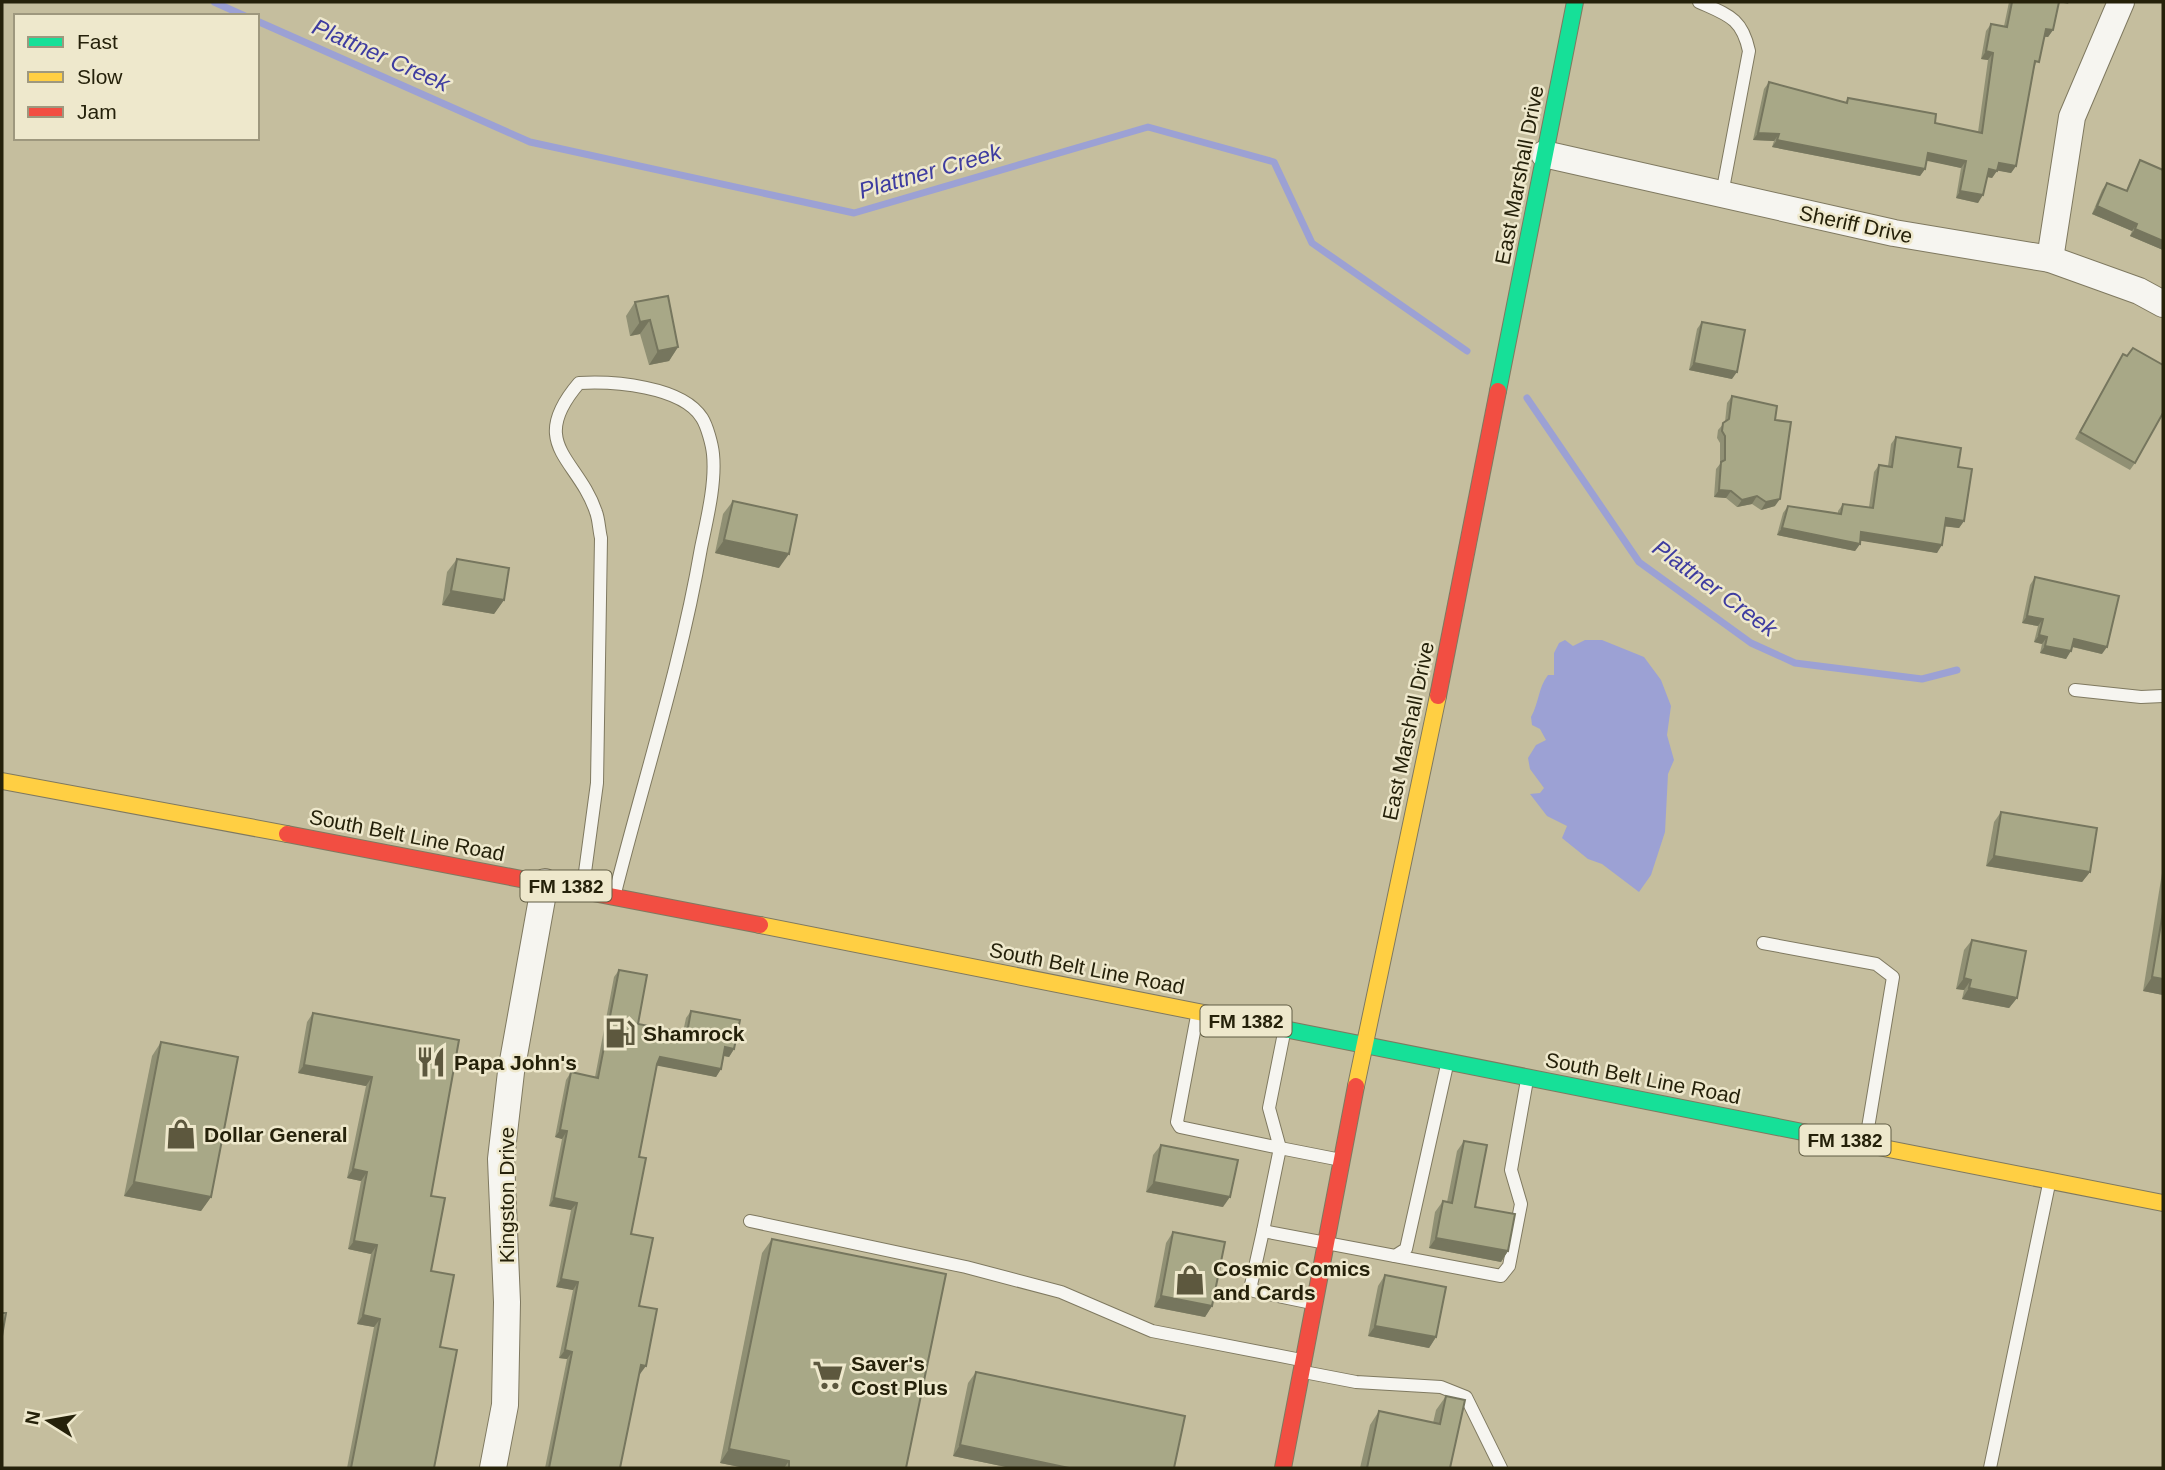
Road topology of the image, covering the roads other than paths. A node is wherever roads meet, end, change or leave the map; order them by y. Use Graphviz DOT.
graph roads {
  1 [pos="1574,2"];
  2 [pos="1699,2"];
  3 [pos="2121,2"];
  4 [pos="1544,154"];
  5 [pos="1722,194"];
  6 [pos="2050,259"];
  7 [pos="2163,304"];
  8 [pos="2075,690"];
  9 [pos="2163,696"];
  10 [pos="2,781"];
  11 [pos="545,882"];
  12 [pos="583,890"];
  13 [pos="614,896"];
  14 [pos="1763,943"];
  15 [pos="1198,1011"];
  16 [pos="1285,1030"];
  17 [pos="1364,1047"];
  18 [pos="1447,1062"];
  19 [pos="1528,1077"];
  20 [pos="1865,1144"];
  21 [pos="1280,1148"];
  22 [pos="1343,1161"];
  23 [pos="2050,1180"];
  24 [pos="2163,1203"];
  25 [pos="750,1221"];
  26 [pos="1263,1231"];
  27 [pos="1327,1245"];
  28 [pos="1395,1256"];
  29 [pos="1316,1304"];
  30 [pos="1304,1366"];
  31 [pos="493,1468"];
  32 [pos="1283,1468"];
  33 [pos="1501,1468"];
  34 [pos="1990,1468"];
  1 -- 4 [label="main road, East Marshall Drive"];
  2 -- 5 [label="lane"];
  3 -- 6 [label="street"];
  4 -- 5 [label="street, Sheriff Drive"];
  4 -- 17 [label="main road, East Marshall Drive"];
  5 -- 6 [label="street, Sheriff Drive"];
  6 -- 7 [label="street, Sheriff Drive"];
  8 -- 9 [label="lane"];
  10 -- 11 [label="main road, South Belt Line Road / FM 1382"];
  11 -- 12 [label="main road, South Belt Line Road / FM 1382"];
  11 -- 31 [label="street, Kingston Drive"];
  12 -- 13 [label="main road, South Belt Line Road / FM 1382"];
  12 -- 13 [label="lane"];
  13 -- 15 [label="main road, South Belt Line Road / FM 1382"];
  14 -- 20 [label="lane"];
  15 -- 16 [label="main road, South Belt Line Road / FM 1382"];
  15 -- 21 [label="lane"];
  16 -- 17 [label="main road, South Belt Line Road / FM 1382"];
  16 -- 21 [label="lane"];
  17 -- 18 [label="main road, South Belt Line Road / FM 1382"];
  17 -- 22 [label="main road, East Marshall Drive"];
  18 -- 19 [label="main road, South Belt Line Road / FM 1382"];
  18 -- 28 [label="lane"];
  19 -- 20 [label="main road, South Belt Line Road / FM 1382"];
  19 -- 28 [label="lane"];
  20 -- 23 [label="main road, South Belt Line Road / FM 1382"];
  21 -- 22 [label="lane"];
  21 -- 26 [label="lane"];
  22 -- 27 [label="main road, East Marshall Drive"];
  23 -- 24 [label="main road, South Belt Line Road / FM 1382"];
  23 -- 34 [label="lane"];
  25 -- 30 [label="lane"];
  26 -- 27 [label="lane"];
  26 -- 29 [label="lane"];
  27 -- 28 [label="lane"];
  27 -- 29 [label="main road, East Marshall Drive"];
  29 -- 30 [label="main road, East Marshall Drive"];
  30 -- 32 [label="main road, East Marshall Drive"];
  30 -- 33 [label="lane"];
}
